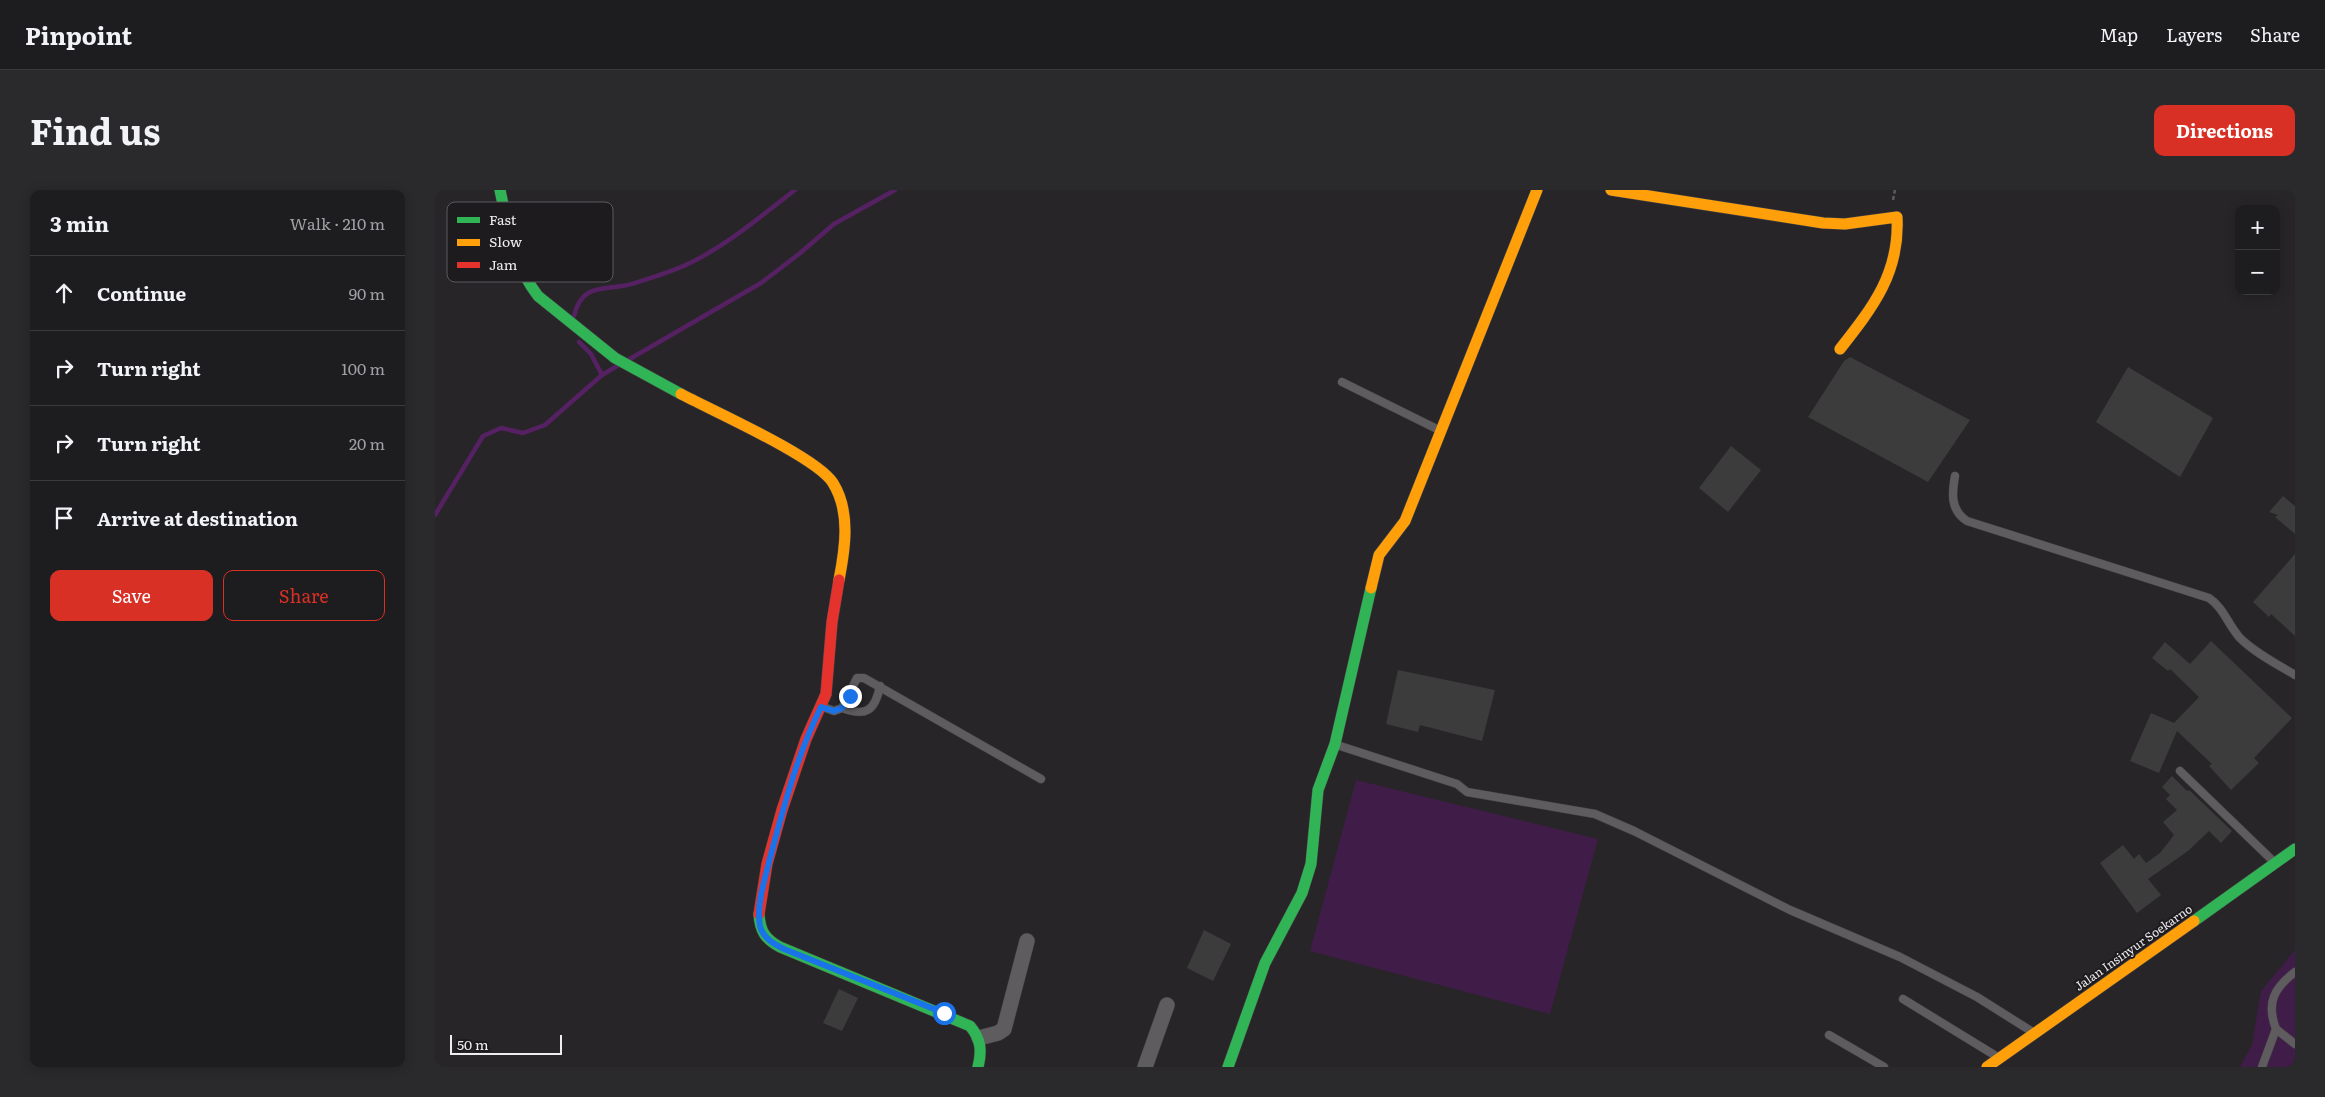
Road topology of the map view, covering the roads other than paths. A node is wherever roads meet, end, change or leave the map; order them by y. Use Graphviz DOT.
graph roads {
  1 [pos="1537,190"];
  2 [pos="1611,190"];
  3 [pos="527,282"];
  4 [pos="1840,349"];
  5 [pos="1342,382"];
  6 [pos="1440,431"];
  7 [pos="1955,476"];
  8 [pos="2295,675"];
  9 [pos="880,686"];
  10 [pos="821,707"];
  11 [pos="842,708"];
  12 [pos="1335,744"];
  13 [pos="2180,771"];
  14 [pos="1041,779"];
  15 [pos="2295,850"];
  16 [pos="2275,864"];
  17 [pos="1027,941"];
  18 [pos="2295,972"];
  19 [pos="1903,999"];
  20 [pos="1167,1004"];
  21 [pos="2276,1029"];
  22 [pos="2034,1033"];
  23 [pos="1829,1035"];
  24 [pos="979,1038"];
  25 [pos="2295,1044"];
  26 [pos="2000,1058"];
  27 [pos="978,1067"];
  28 [pos="1145,1067"];
  29 [pos="1228,1067"];
  30 [pos="1883,1067"];
  31 [pos="1987,1067"];
  32 [pos="2262,1067"];
  1 -- 6 [label="street"];
  2 -- 4 [label="street"];
  3 -- 10 [label="street"];
  5 -- 6 [label="lane"];
  6 -- 12 [label="street"];
  7 -- 8 [label="lane"];
  9 -- 11 [label="lane"];
  9 -- 11 [label="lane"];
  9 -- 14 [label="lane"];
  10 -- 11 [label="lane"];
  10 -- 24 [label="street"];
  12 -- 22 [label="lane"];
  12 -- 29 [label="street"];
  13 -- 16 [label="lane"];
  15 -- 16 [label="street, Jalan Insinyur Soekarno"];
  16 -- 22 [label="street, Jalan Insinyur Soekarno"];
  17 -- 24 [label="street"];
  18 -- 21 [label="lane"];
  19 -- 26 [label="lane"];
  20 -- 28 [label="street"];
  21 -- 25 [label="lane"];
  21 -- 32 [label="lane"];
  22 -- 26 [label="street, Jalan Insinyur Soekarno"];
  23 -- 30 [label="lane"];
  24 -- 27 [label="street"];
  26 -- 31 [label="street, Jalan Insinyur Soekarno"];
}
